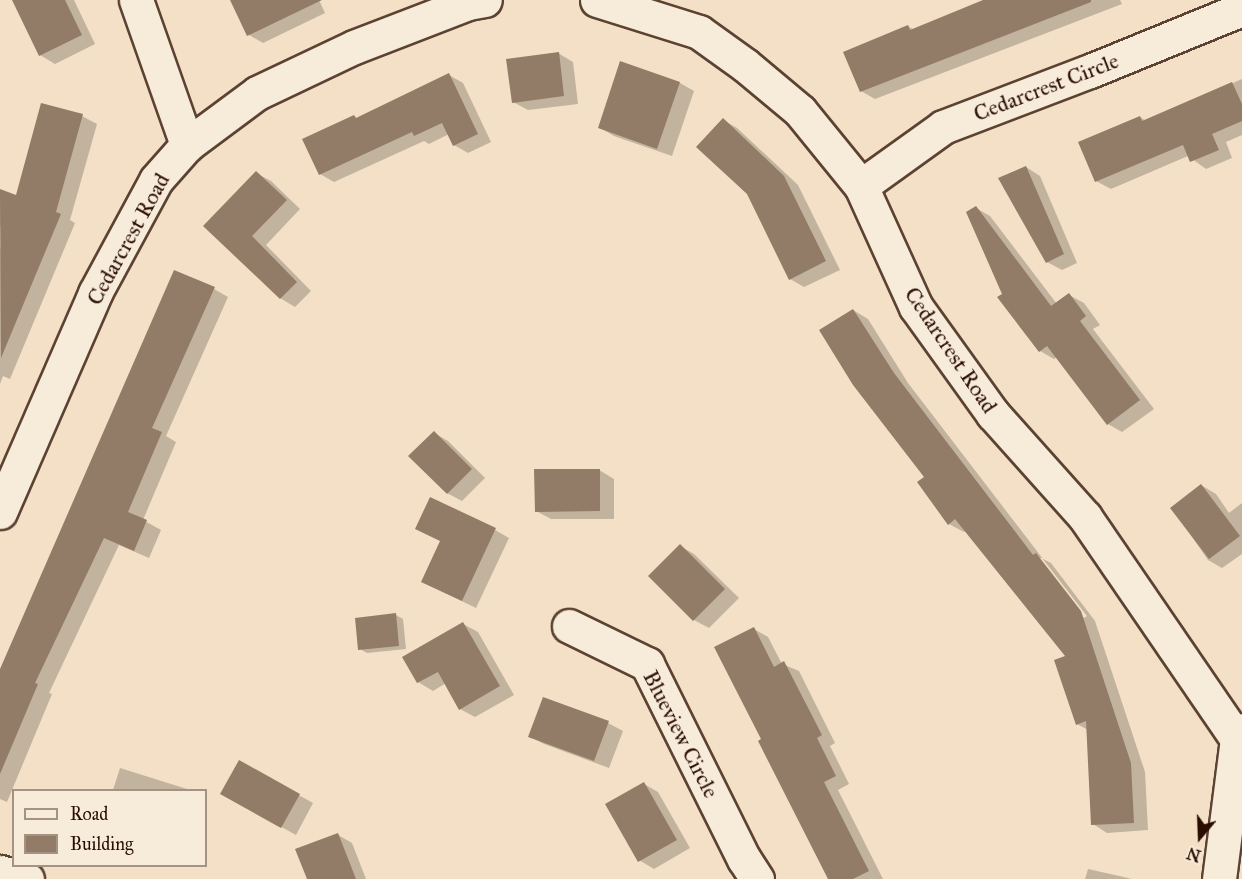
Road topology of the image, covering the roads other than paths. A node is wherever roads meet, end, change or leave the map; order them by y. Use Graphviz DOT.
graph roads {
  1 [pos="136,0"];
  2 [pos="485,0"];
  3 [pos="597,0"];
  4 [pos="1242,9"];
  5 [pos="187,145"];
  6 [pos="861,186"];
  7 [pos="0,512"];
  8 [pos="569,626"];
  9 [pos="1239,734"];
  10 [pos="0,872"];
  11 [pos="27,879"];
  12 [pos="757,879"];
  13 [pos="1219,879"];
  1 -- 5 [label="street"];
  2 -- 5 [label="street, Cedarcrest Road"];
  3 -- 6 [label="street, Cedarcrest Road"];
  4 -- 6 [label="street, Cedarcrest Circle"];
  5 -- 7 [label="street, Cedarcrest Road"];
  6 -- 9 [label="street, Cedarcrest Road"];
  8 -- 12 [label="street, Blueview Circle"];
  9 -- 13 [label="street"];
  10 -- 11 [label="street"];
}
